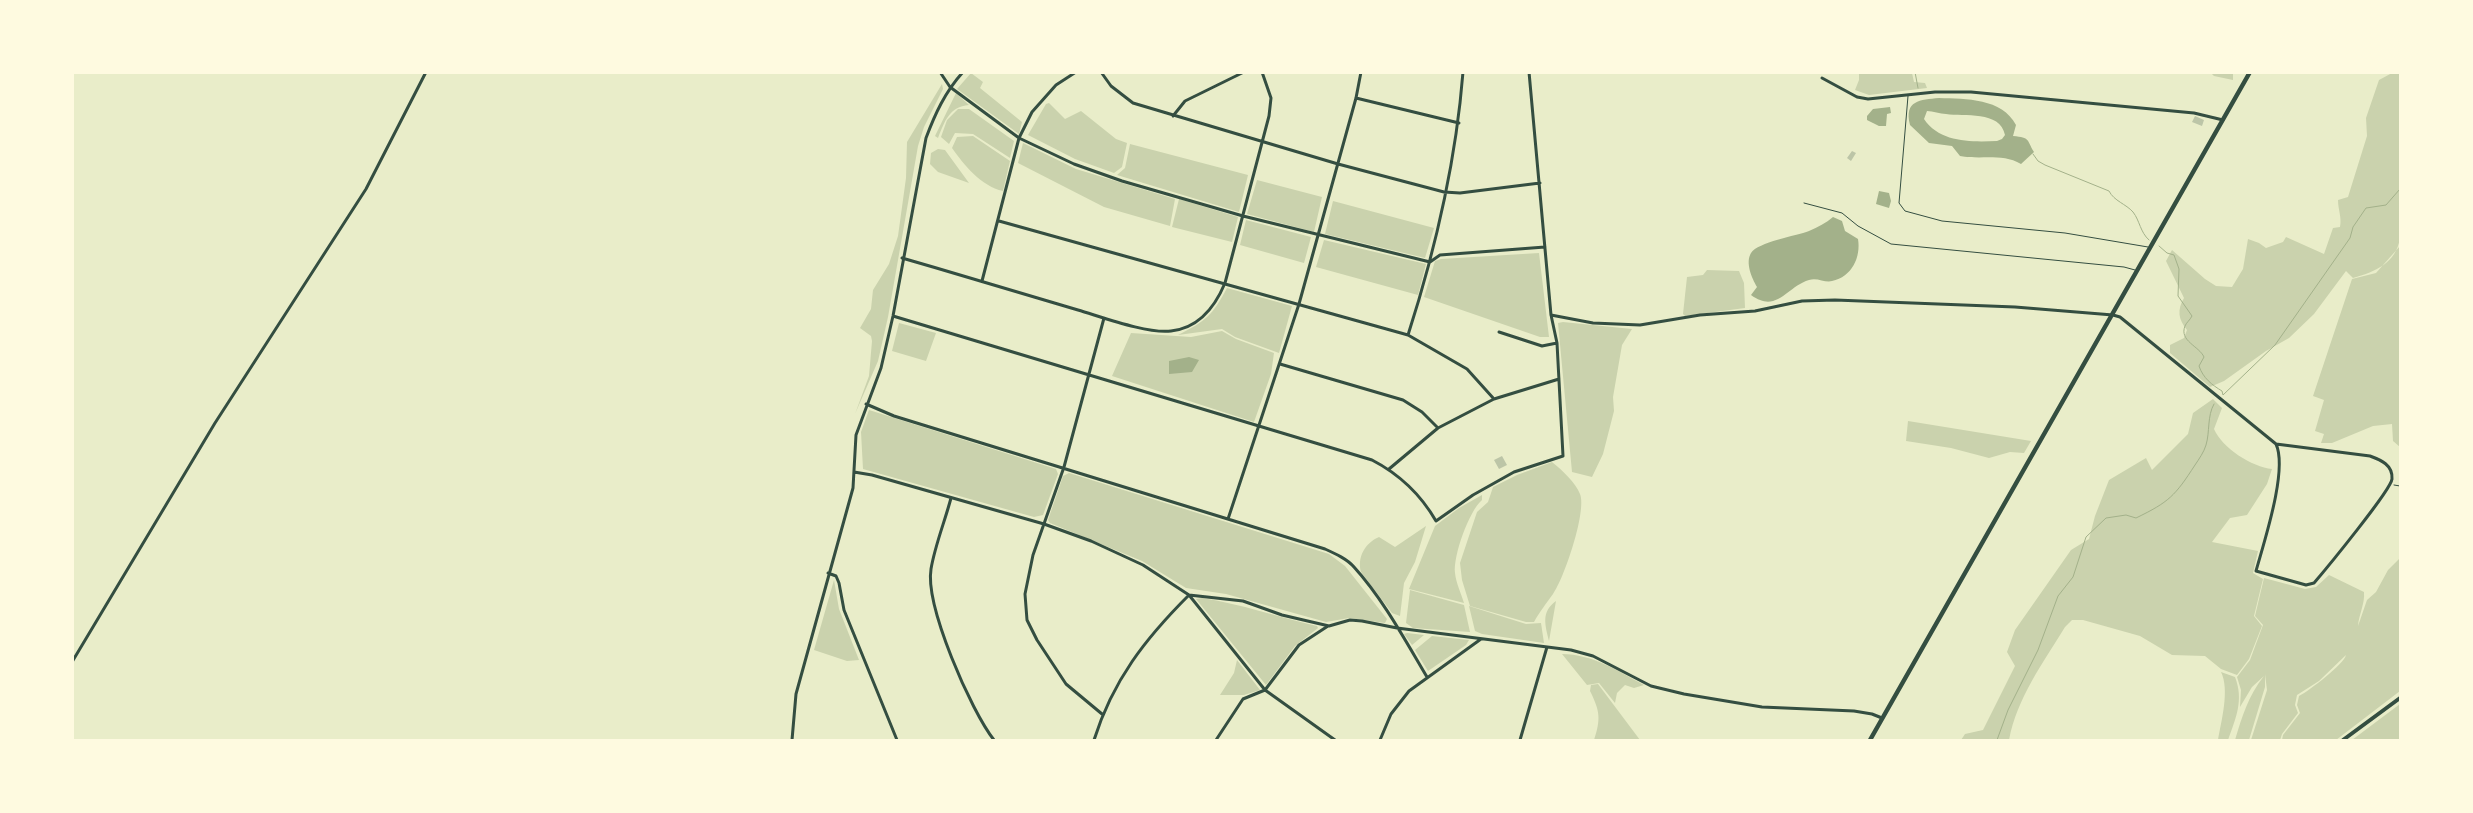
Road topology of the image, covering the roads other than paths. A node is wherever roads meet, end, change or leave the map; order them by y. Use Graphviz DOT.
graph roads {
  1 [pos="426,72"];
  2 [pos="940,72"];
  3 [pos="963,72"];
  4 [pos="1076,72"];
  5 [pos="1101,72"];
  6 [pos="1244,72"];
  7 [pos="1262,72"];
  8 [pos="1361,72"];
  9 [pos="1463,72"];
  10 [pos="1529,72"];
  11 [pos="2250,72"];
  12 [pos="1822,78"];
  13 [pos="950,87"];
  14 [pos="1908,95"];
  15 [pos="1356,98"];
  16 [pos="1173,116"];
  17 [pos="2224,121"];
  18 [pos="1459,123"];
  19 [pos="1019,138"];
  20 [pos="1263,142"];
  21 [pos="1338,164"];
  22 [pos="1540,183"];
  23 [pos="1444,192"];
  24 [pos="1804,203"];
  25 [pos="1243,216"];
  26 [pos="999,221"];
  27 [pos="1318,236"];
  28 [pos="1545,248"];
  29 [pos="2151,248"];
  30 [pos="902,258"];
  31 [pos="1430,262"];
  32 [pos="2138,271"];
  33 [pos="982,281"];
  34 [pos="1225,283"];
  35 [pos="1299,304"];
  36 [pos="1551,315"];
  37 [pos="2113,315"];
  38 [pos="893,316"];
  39 [pos="1104,318"];
  40 [pos="1500,332"];
  41 [pos="1408,335"];
  42 [pos="1557,343"];
  43 [pos="1280,364"];
  44 [pos="1089,374"];
  45 [pos="1559,380"];
  46 [pos="1494,399"];
  47 [pos="866,404"];
  48 [pos="1259,427"];
  49 [pos="1438,428"];
  50 [pos="2276,444"];
  51 [pos="1064,467"];
  52 [pos="1389,469"];
  53 [pos="854,472"];
  54 [pos="951,498"];
  55 [pos="1228,518"];
  56 [pos="1044,524"];
  57 [pos="828,573"];
  58 [pos="1189,595"];
  59 [pos="1329,626"];
  60 [pos="1397,628"];
  61 [pos="1482,638"];
  62 [pos="1548,647"];
  63 [pos="72,662"];
  64 [pos="1427,677"];
  65 [pos="1264,690"];
  66 [pos="2400,698"];
  67 [pos="1102,714"];
  68 [pos="1882,718"];
  69 [pos="792,740"];
  70 [pos="897,740"];
  71 [pos="994,740"];
  72 [pos="1094,740"];
  73 [pos="1216,740"];
  74 [pos="1335,740"];
  75 [pos="1380,740"];
  76 [pos="1520,740"];
  77 [pos="1870,740"];
  78 [pos="2343,740"];
  1 -- 63 [label="street"];
  2 -- 13 [label="street"];
  3 -- 13 [label="street"];
  4 -- 19 [label="street"];
  5 -- 16 [label="street"];
  6 -- 16 [label="street"];
  7 -- 20 [label="street"];
  8 -- 15 [label="street"];
  9 -- 18 [label="street"];
  10 -- 22 [label="street"];
  11 -- 17 [label="main road"];
  12 -- 14 [label="street"];
  13 -- 19 [label="street"];
  13 -- 30 [label="street"];
  14 -- 17 [label="street"];
  14 -- 29 [label="lane"];
  15 -- 18 [label="street"];
  15 -- 21 [label="street"];
  16 -- 20 [label="street"];
  17 -- 29 [label="main road"];
  18 -- 23 [label="street"];
  19 -- 25 [label="street"];
  19 -- 26 [label="street"];
  20 -- 21 [label="street"];
  20 -- 25 [label="street"];
  21 -- 23 [label="street"];
  21 -- 27 [label="street"];
  22 -- 23 [label="street"];
  22 -- 28 [label="street"];
  23 -- 31 [label="street"];
  24 -- 32 [label="lane"];
  25 -- 27 [label="street"];
  25 -- 34 [label="street"];
  26 -- 33 [label="street"];
  26 -- 34 [label="street"];
  27 -- 31 [label="street"];
  27 -- 35 [label="street"];
  28 -- 31 [label="street"];
  28 -- 36 [label="street"];
  29 -- 32 [label="main road"];
  30 -- 33 [label="street"];
  30 -- 38 [label="street"];
  31 -- 41 [label="street"];
  32 -- 37 [label="main road"];
  33 -- 39 [label="street"];
  34 -- 35 [label="street"];
  34 -- 39 [label="street"];
  35 -- 41 [label="street"];
  35 -- 43 [label="street"];
  36 -- 37 [label="street"];
  36 -- 42 [label="street"];
  37 -- 50 [label="street"];
  37 -- 68 [label="main road"];
  38 -- 44 [label="street"];
  38 -- 47 [label="street"];
  39 -- 44 [label="street"];
  40 -- 42 [label="street"];
  41 -- 46 [label="street"];
  42 -- 45 [label="street"];
  43 -- 48 [label="street"];
  43 -- 49 [label="street"];
  44 -- 48 [label="street"];
  44 -- 51 [label="street"];
  45 -- 46 [label="street"];
  45 -- 52 [label="street"];
  46 -- 49 [label="street"];
  47 -- 51 [label="street"];
  47 -- 53 [label="street"];
  48 -- 52 [label="street"];
  48 -- 55 [label="street"];
  49 -- 52 [label="street"];
  50 -- 50 [label="street"];
  51 -- 55 [label="street"];
  51 -- 56 [label="street"];
  53 -- 54 [label="street"];
  53 -- 57 [label="street"];
  54 -- 56 [label="street"];
  54 -- 71 [label="street"];
  55 -- 60 [label="street"];
  56 -- 58 [label="street"];
  56 -- 67 [label="street"];
  57 -- 69 [label="street"];
  57 -- 70 [label="street"];
  58 -- 59 [label="street"];
  58 -- 65 [label="street"];
  58 -- 67 [label="street"];
  59 -- 60 [label="street"];
  59 -- 65 [label="street"];
  60 -- 61 [label="street"];
  60 -- 64 [label="street"];
  61 -- 62 [label="street"];
  61 -- 64 [label="street"];
  62 -- 68 [label="street"];
  62 -- 76 [label="street"];
  64 -- 75 [label="street"];
  65 -- 73 [label="street"];
  65 -- 74 [label="street"];
  66 -- 78 [label="street"];
  67 -- 72 [label="street"];
  68 -- 77 [label="main road"];
}
